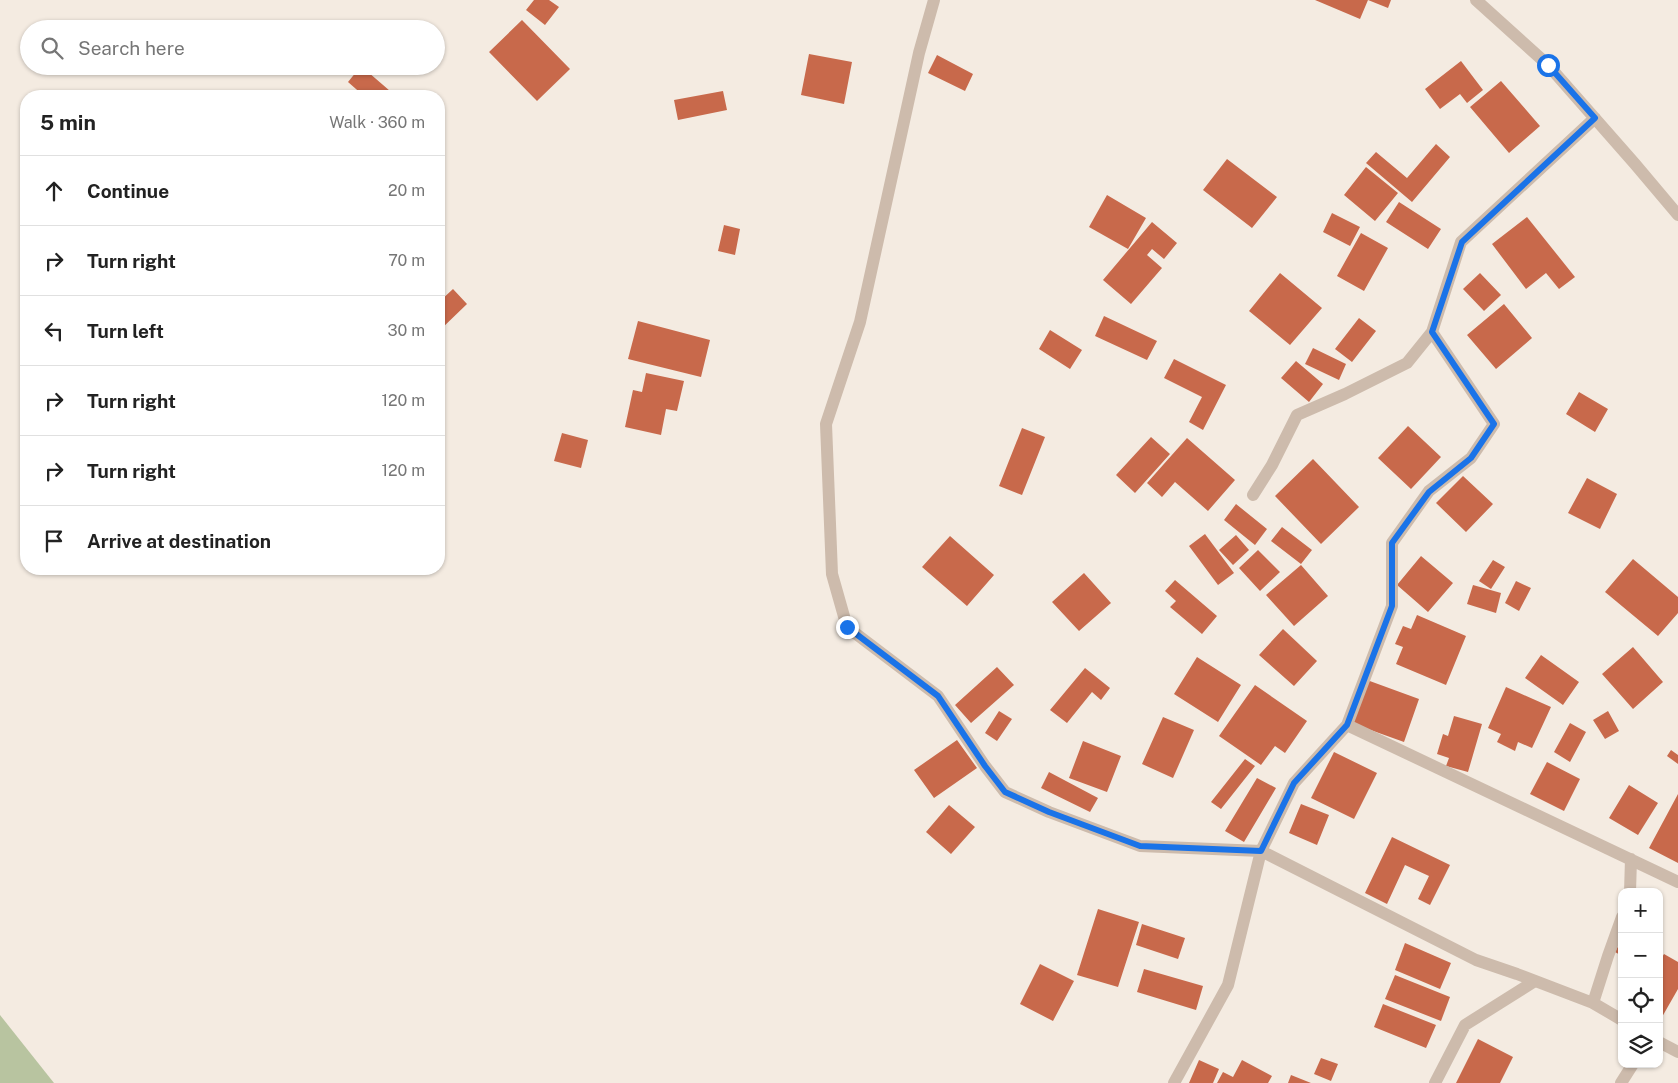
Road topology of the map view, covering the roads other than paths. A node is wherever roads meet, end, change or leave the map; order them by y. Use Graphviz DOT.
graph roads {
  1 [pos="934,0"];
  2 [pos="1476,0"];
  3 [pos="1595,118"];
  4 [pos="1678,215"];
  5 [pos="1432,332"];
  6 [pos="1253,494"];
  7 [pos="1347,725"];
  8 [pos="1261,851"];
  9 [pos="1631,859"];
  10 [pos="1678,882"];
  11 [pos="1630,888"];
  12 [pos="1618,928"];
  13 [pos="1535,981"];
  14 [pos="1593,1003"];
  15 [pos="1618,1018"];
  16 [pos="1663,1044"];
  17 [pos="1678,1052"];
  18 [pos="1631,1068"];
  19 [pos="1174,1083"];
  20 [pos="1435,1083"];
  21 [pos="1622,1083"];
  1 -- 8 [label="street"];
  2 -- 3 [label="street"];
  3 -- 4 [label="street"];
  3 -- 5 [label="street"];
  5 -- 6 [label="street"];
  5 -- 7 [label="street"];
  7 -- 8 [label="street"];
  7 -- 9 [label="street"];
  8 -- 13 [label="street"];
  8 -- 19 [label="street"];
  9 -- 10 [label="street"];
  9 -- 11 [label="street"];
  12 -- 14 [label="street"];
  13 -- 14 [label="street"];
  13 -- 20 [label="street"];
  14 -- 15 [label="street"];
  16 -- 17 [label="street"];
  18 -- 21 [label="street"];
}
